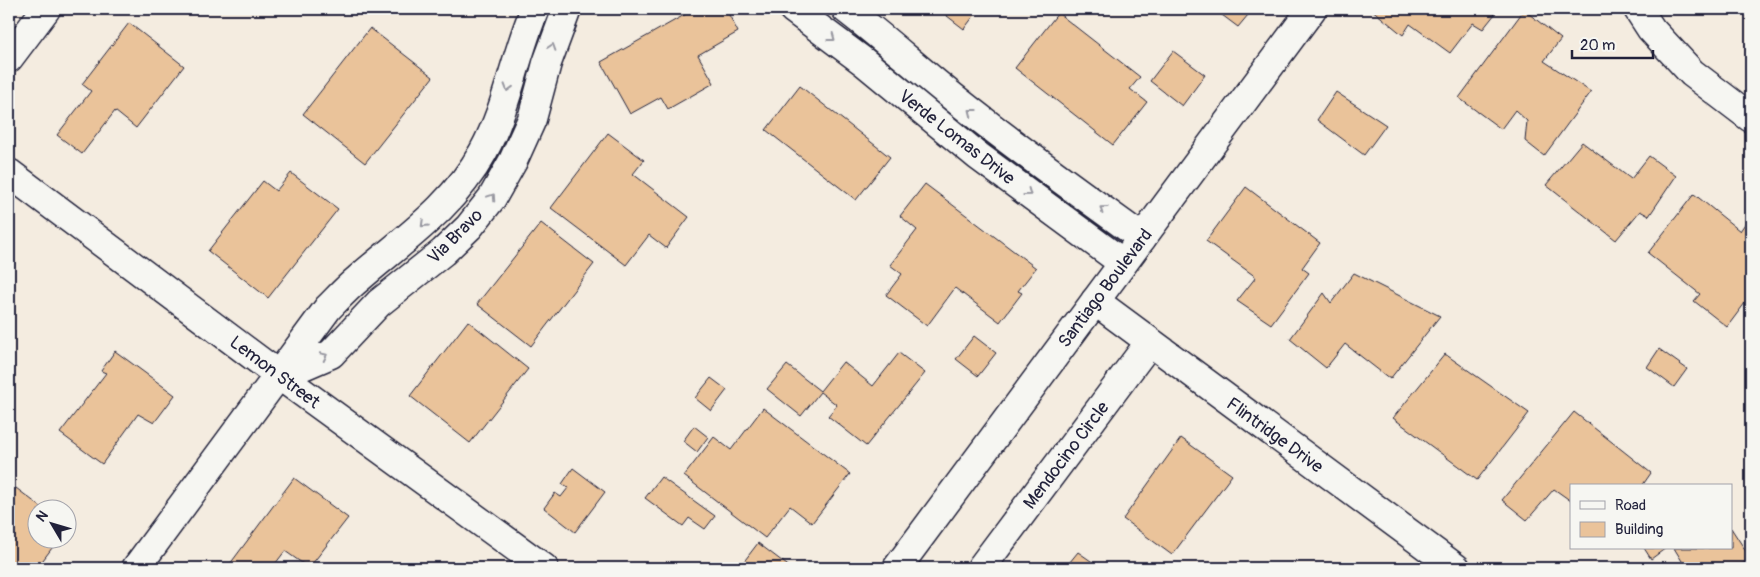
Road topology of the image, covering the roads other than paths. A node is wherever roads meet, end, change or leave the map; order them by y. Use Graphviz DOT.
graph roads {
  1 [pos="46,9"];
  2 [pos="535,9"];
  3 [pos="567,9"];
  4 [pos="793,9"];
  5 [pos="846,9"];
  6 [pos="1312,9"];
  7 [pos="1638,9"];
  8 [pos="9,58"];
  9 [pos="1751,118"];
  10 [pos="9,173"];
  11 [pos="1142,238"];
  12 [pos="1123,263"];
  13 [pos="1096,300"];
  14 [pos="1150,342"];
  15 [pos="280,376"];
  16 [pos="136,568"];
  17 [pos="544,568"];
  18 [pos="897,568"];
  19 [pos="981,568"];
  20 [pos="1456,568"];
  1 -- 8 [label="street"];
  2 -- 15 [label="street, Via Bravo, one-way"];
  15 -- 3 [label="street, Via Bravo, one-way"];
  4 -- 12 [label="street, Verde Lomas Drive, one-way"];
  11 -- 5 [label="street, Verde Lomas Drive, one-way"];
  6 -- 11 [label="street, Santiago Boulevard"];
  7 -- 9 [label="street"];
  10 -- 15 [label="street, Lemon Street"];
  11 -- 12 [label="street, Santiago Boulevard"];
  12 -- 13 [label="street, Santiago Boulevard"];
  13 -- 14 [label="street, Flintridge Drive"];
  13 -- 18 [label="street, Santiago Boulevard"];
  14 -- 19 [label="street, Mendocino Circle"];
  14 -- 20 [label="street, Flintridge Drive"];
  15 -- 16 [label="street, Via Bravo"];
  15 -- 17 [label="street, Lemon Street"];
}
